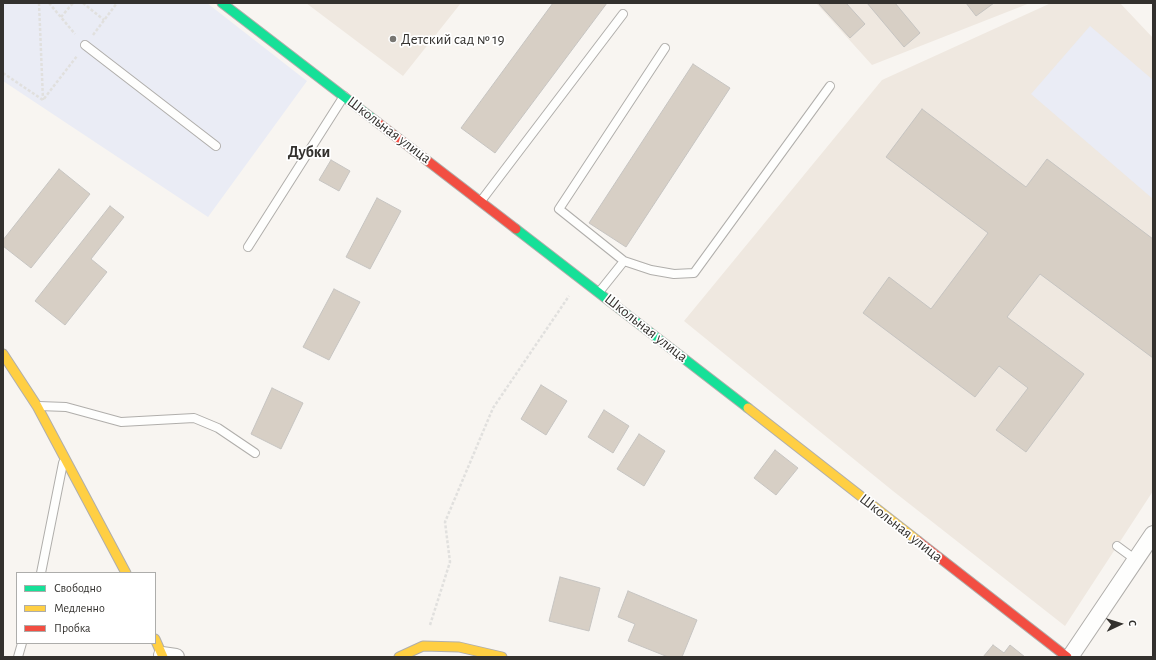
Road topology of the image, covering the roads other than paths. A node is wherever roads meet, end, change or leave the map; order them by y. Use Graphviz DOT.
graph roads {
  1 [pos="222,3"];
  2 [pos="623,14"];
  3 [pos="85,45"];
  4 [pos="665,48"];
  5 [pos="830,86"];
  6 [pos="344,96"];
  7 [pos="216,146"];
  8 [pos="481,201"];
  9 [pos="248,247"];
  10 [pos="624,261"];
  11 [pos="599,292"];
  12 [pos="3,354"];
  13 [pos="37,406"];
  14 [pos="255,452"];
  15 [pos="64,456"];
  16 [pos="1153,535"];
  17 [pos="1117,546"];
  18 [pos="1136,560"];
  19 [pos="41,572"];
  20 [pos="126,572"];
  21 [pos="156,640"];
  22 [pos="22,644"];
  23 [pos="167,656"];
  24 [pos="18,657"];
  25 [pos="399,657"];
  26 [pos="502,657"];
  27 [pos="1067,657"];
  28 [pos="1070,657"];
  1 -- 6 [label="street, Школьная улица"];
  2 -- 8 [label="lane"];
  3 -- 7 [label="lane"];
  4 -- 10 [label="lane"];
  5 -- 10 [label="lane"];
  6 -- 8 [label="street, Школьная улица"];
  6 -- 9 [label="lane"];
  8 -- 11 [label="street, Школьная улица"];
  10 -- 11 [label="lane"];
  11 -- 27 [label="street, Школьная улица"];
  12 -- 13 [label="street"];
  13 -- 14 [label="lane"];
  13 -- 15 [label="street"];
  15 -- 19 [label="lane"];
  15 -- 20 [label="street"];
  16 -- 18 [label="street"];
  17 -- 18 [label="lane"];
  18 -- 28 [label="street"];
  21 -- 23 [label="street"];
  22 -- 24 [label="lane"];
  25 -- 26 [label="street"];
}
